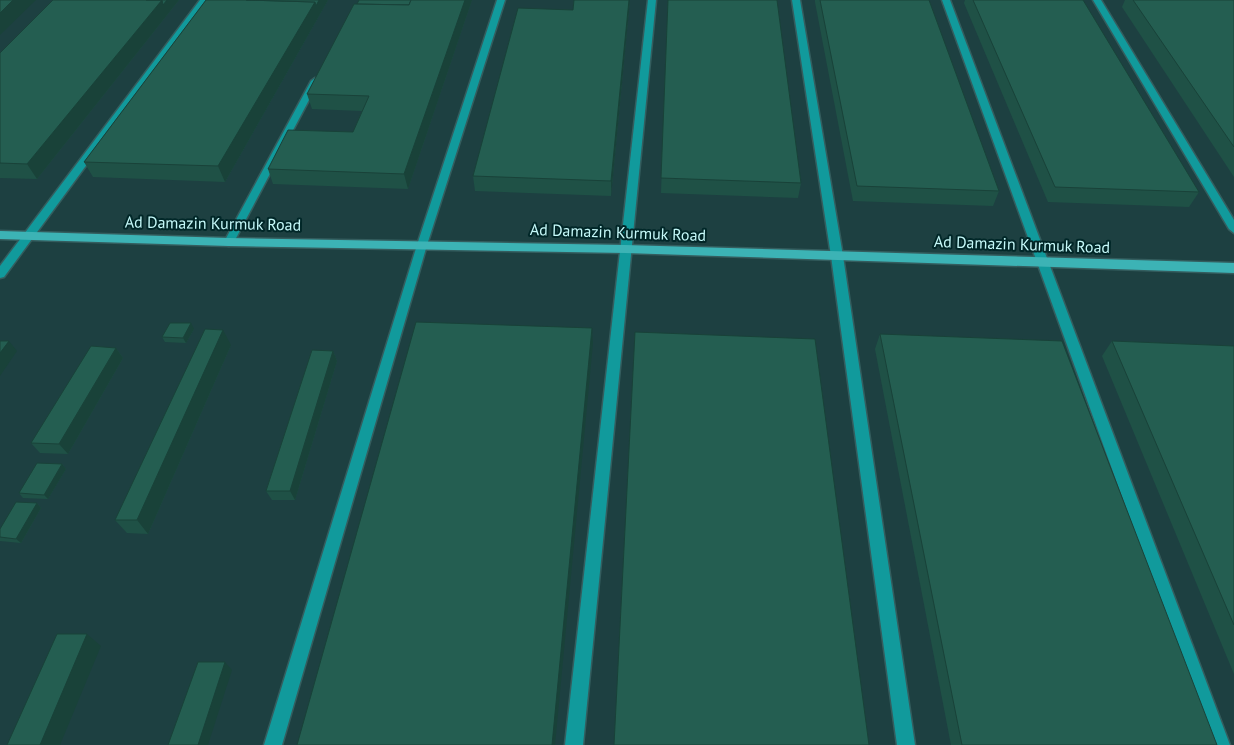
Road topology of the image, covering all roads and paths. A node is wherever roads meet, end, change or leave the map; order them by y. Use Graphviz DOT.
graph roads {
  1 [pos="204,0"];
  2 [pos="501,0"];
  3 [pos="652,0"];
  4 [pos="796,0"];
  5 [pos="946,0"];
  6 [pos="1097,0"];
  7 [pos="322,69"];
  8 [pos="1234,229"];
  9 [pos="0,235"];
  10 [pos="29,236"];
  11 [pos="229,242"];
  12 [pos="422,244"];
  13 [pos="625,248"];
  14 [pos="837,256"];
  15 [pos="1041,261"];
  16 [pos="1234,268"];
  17 [pos="0,274"];
  18 [pos="273,745"];
  19 [pos="574,745"];
  20 [pos="906,745"];
  21 [pos="1221,745"];
  1 -- 10 [label="street"];
  2 -- 12 [label="street"];
  3 -- 13 [label="street"];
  4 -- 14 [label="street"];
  5 -- 15 [label="street"];
  6 -- 8 [label="street"];
  7 -- 11 [label="street"];
  9 -- 10 [label="highway, Ad Damazin Kurmuk Road"];
  10 -- 11 [label="highway, Ad Damazin Kurmuk Road"];
  10 -- 17 [label="street"];
  11 -- 12 [label="highway, Ad Damazin Kurmuk Road"];
  12 -- 13 [label="highway, Ad Damazin Kurmuk Road"];
  12 -- 18 [label="street"];
  13 -- 14 [label="highway, Ad Damazin Kurmuk Road"];
  13 -- 19 [label="street"];
  14 -- 15 [label="highway, Ad Damazin Kurmuk Road"];
  14 -- 20 [label="street"];
  15 -- 16 [label="highway, Ad Damazin Kurmuk Road"];
  15 -- 21 [label="street"];
}
